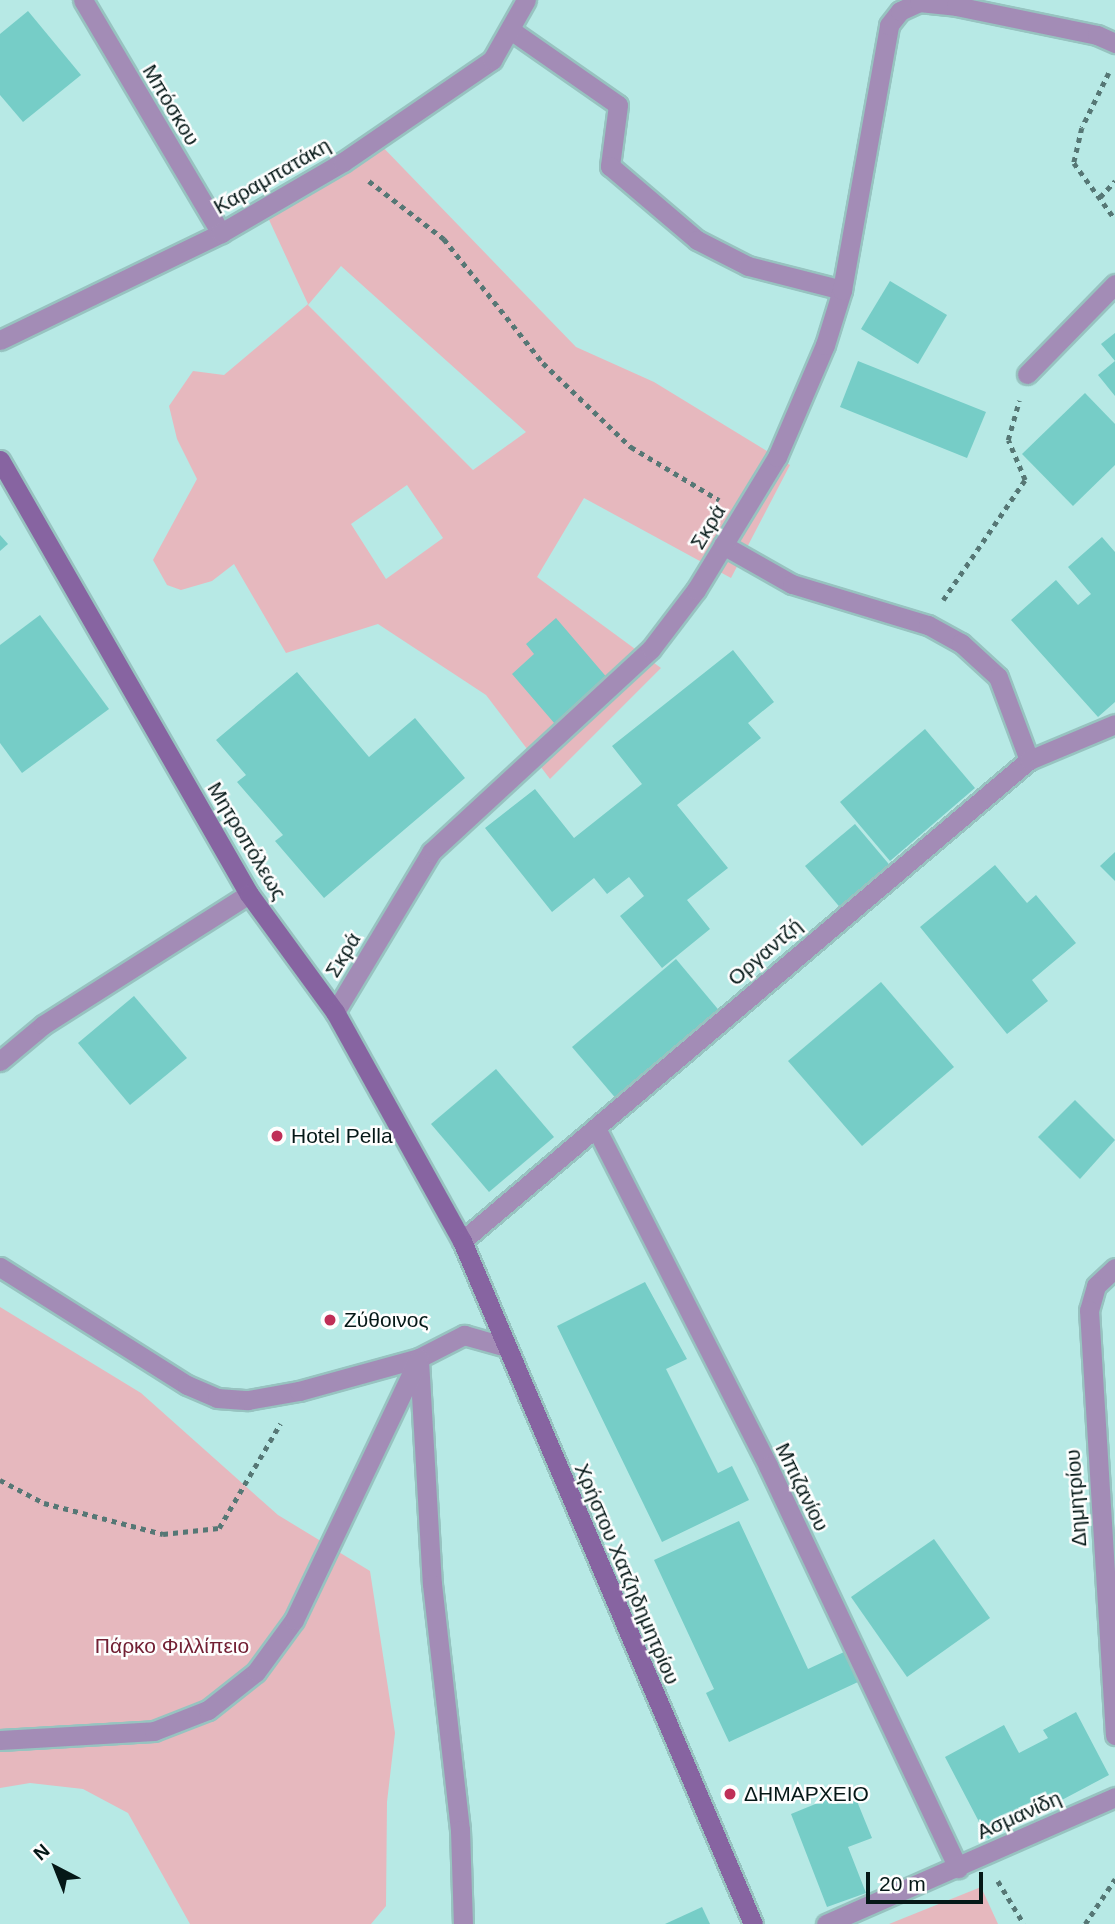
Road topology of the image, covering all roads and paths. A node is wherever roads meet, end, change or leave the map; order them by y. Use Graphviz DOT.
graph roads {
  1 [pos="83,0"];
  2 [pos="526,0"];
  3 [pos="512,31"];
  4 [pos="1115,43"];
  5 [pos="1115,59"];
  6 [pos="343,162"];
  7 [pos="1115,181"];
  8 [pos="1100,197"];
  9 [pos="1115,219"];
  10 [pos="221,233"];
  11 [pos="1115,284"];
  12 [pos="842,290"];
  13 [pos="0,340"];
  14 [pos="1027,373"];
  15 [pos="0,460"];
  16 [pos="742,514"];
  17 [pos="723,545"];
  18 [pos="928,625"];
  19 [pos="1115,723"];
  20 [pos="1029,760"];
  21 [pos="249,894"];
  22 [pos="335,1012"];
  23 [pos="0,1061"];
  24 [pos="597,1130"];
  25 [pos="462,1241"];
  26 [pos="0,1267"];
  27 [pos="1115,1268"];
  28 [pos="503,1346"];
  29 [pos="419,1358"];
  30 [pos="299,1391"];
  31 [pos="0,1480"];
  32 [pos="1115,1735"];
  33 [pos="0,1740"];
  34 [pos="1115,1797"];
  35 [pos="983,1856"];
  36 [pos="958,1868"];
  37 [pos="1115,1879"];
  38 [pos="463,1924"];
  39 [pos="753,1924"];
  40 [pos="826,1924"];
  41 [pos="1024,1924"];
  42 [pos="1085,1924"];
  1 -- 10 [label="street, Μπόσκου"];
  2 -- 3 [label="street, Καραμπατάκη"];
  3 -- 6 [label="street, Καραμπατάκη"];
  3 -- 12 [label="street"];
  4 -- 12 [label="street, Σκρά"];
  5 -- 8 [label="path"];
  6 -- 10 [label="street, Καραμπατάκη"];
  6 -- 16 [label="path"];
  7 -- 8 [label="path"];
  8 -- 9 [label="path"];
  10 -- 13 [label="street, Καραμπατάκη"];
  11 -- 14 [label="street"];
  12 -- 16 [label="street, Σκρά"];
  14 -- 18 [label="path"];
  15 -- 21 [label="main road, Μητροπόλεως"];
  16 -- 17 [label="street, Σκρά"];
  17 -- 18 [label="street"];
  17 -- 22 [label="street, Σκρά"];
  18 -- 20 [label="street"];
  19 -- 20 [label="street, Οργαντζή"];
  20 -- 24 [label="street, Οργαντζή"];
  21 -- 22 [label="main road, Μητροπόλεως"];
  21 -- 23 [label="street"];
  22 -- 25 [label="main road, Μητροπόλεως"];
  24 -- 25 [label="street, Οργαντζή"];
  24 -- 36 [label="street, Μπιζανίου"];
  25 -- 28 [label="main road, Χρήστου Χατζηδημητρίου"];
  26 -- 30 [label="street"];
  27 -- 32 [label="street, Δημητρίου"];
  28 -- 29 [label="street"];
  28 -- 39 [label="main road, Χρήστου Χατζηδημητρίου"];
  29 -- 30 [label="street"];
  29 -- 33 [label="street"];
  29 -- 38 [label="street"];
  30 -- 31 [label="path"];
  34 -- 35 [label="street, Ασμανίδη"];
  35 -- 36 [label="street, Ασμανίδη"];
  35 -- 41 [label="path"];
  36 -- 40 [label="street, Ασμανίδη"];
  37 -- 42 [label="path"];
}
